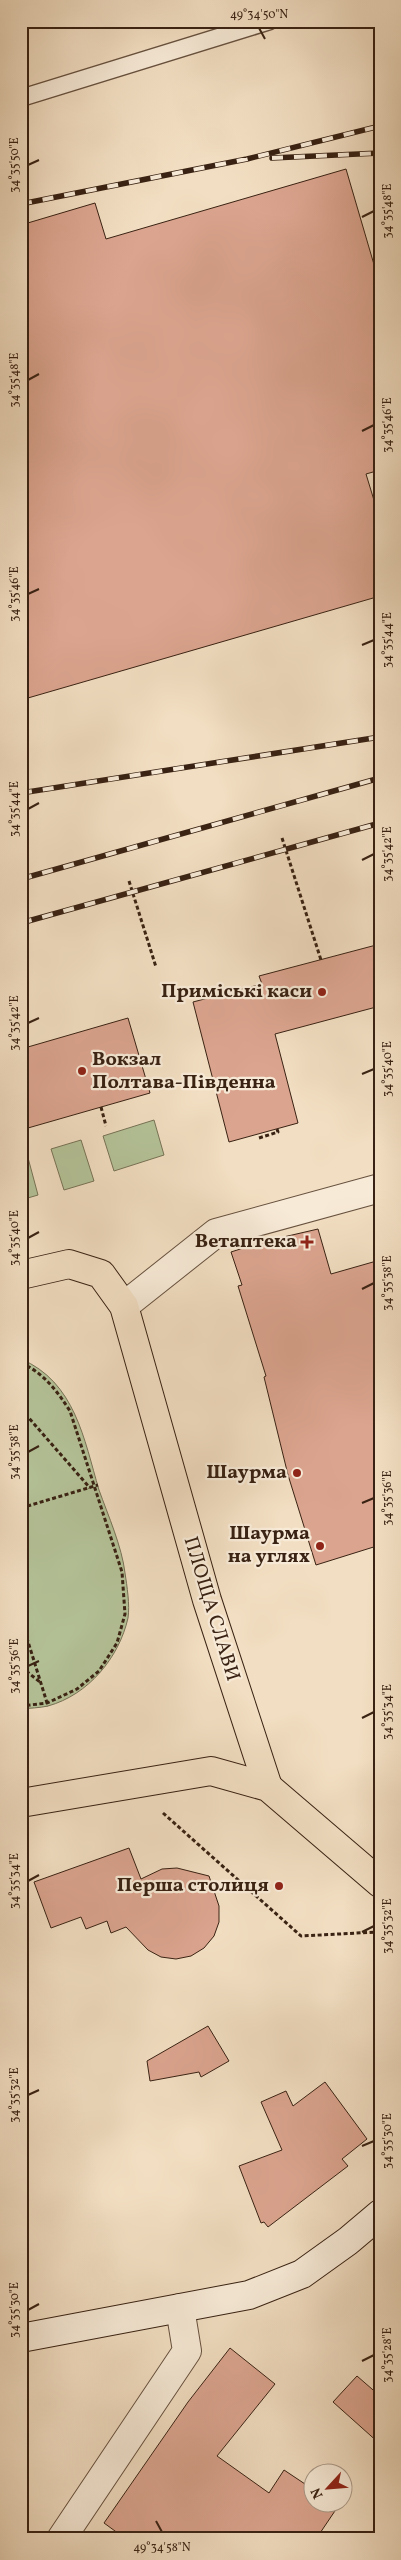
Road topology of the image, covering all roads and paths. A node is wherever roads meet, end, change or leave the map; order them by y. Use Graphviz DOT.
graph roads {
  1 [pos="270,21"];
  2 [pos="21,98"];
  3 [pos="282,838"];
  4 [pos="129,881"];
  5 [pos="321,960"];
  6 [pos="156,967"];
  7 [pos="101,1107"];
  8 [pos="106,1126"];
  9 [pos="277,1129"];
  10 [pos="259,1138"];
  11 [pos="380,1188"];
  12 [pos="21,1275"];
  13 [pos="124,1306"];
  14 [pos="21,1362"];
  15 [pos="21,1409"];
  16 [pos="96,1486"];
  17 [pos="90,1488"];
  18 [pos="21,1508"];
  19 [pos="21,1619"];
  20 [pos="21,1666"];
  21 [pos="40,1682"];
  22 [pos="47,1704"];
  23 [pos="21,1706"];
  24 [pos="268,1787"];
  25 [pos="21,1803"];
  26 [pos="163,1813"];
  27 [pos="380,1883"];
  28 [pos="377,1932"];
  29 [pos="380,2214"];
  30 [pos="180,2308"];
  31 [pos="21,2338"];
  32 [pos="61,2539"];
  1 -- 2 [label="lane"];
  3 -- 5 [label="path"];
  4 -- 6 [label="path"];
  7 -- 8 [label="path"];
  9 -- 10 [label="path"];
  11 -- 13 [label="street"];
  12 -- 13 [label="main road, ПЛОЩА СЛАВИ"];
  13 -- 24 [label="main road, ПЛОЩА СЛАВИ"];
  14 -- 16 [label="path"];
  15 -- 17 [label="path"];
  16 -- 17 [label="path"];
  16 -- 22 [label="path"];
  17 -- 18 [label="path"];
  19 -- 21 [label="path"];
  20 -- 21 [label="path"];
  21 -- 22 [label="path"];
  22 -- 23 [label="path"];
  24 -- 25 [label="main road"];
  24 -- 27 [label="main road"];
  26 -- 28 [label="path"];
  29 -- 30 [label="street"];
  30 -- 31 [label="street"];
  30 -- 32 [label="street"];
}
